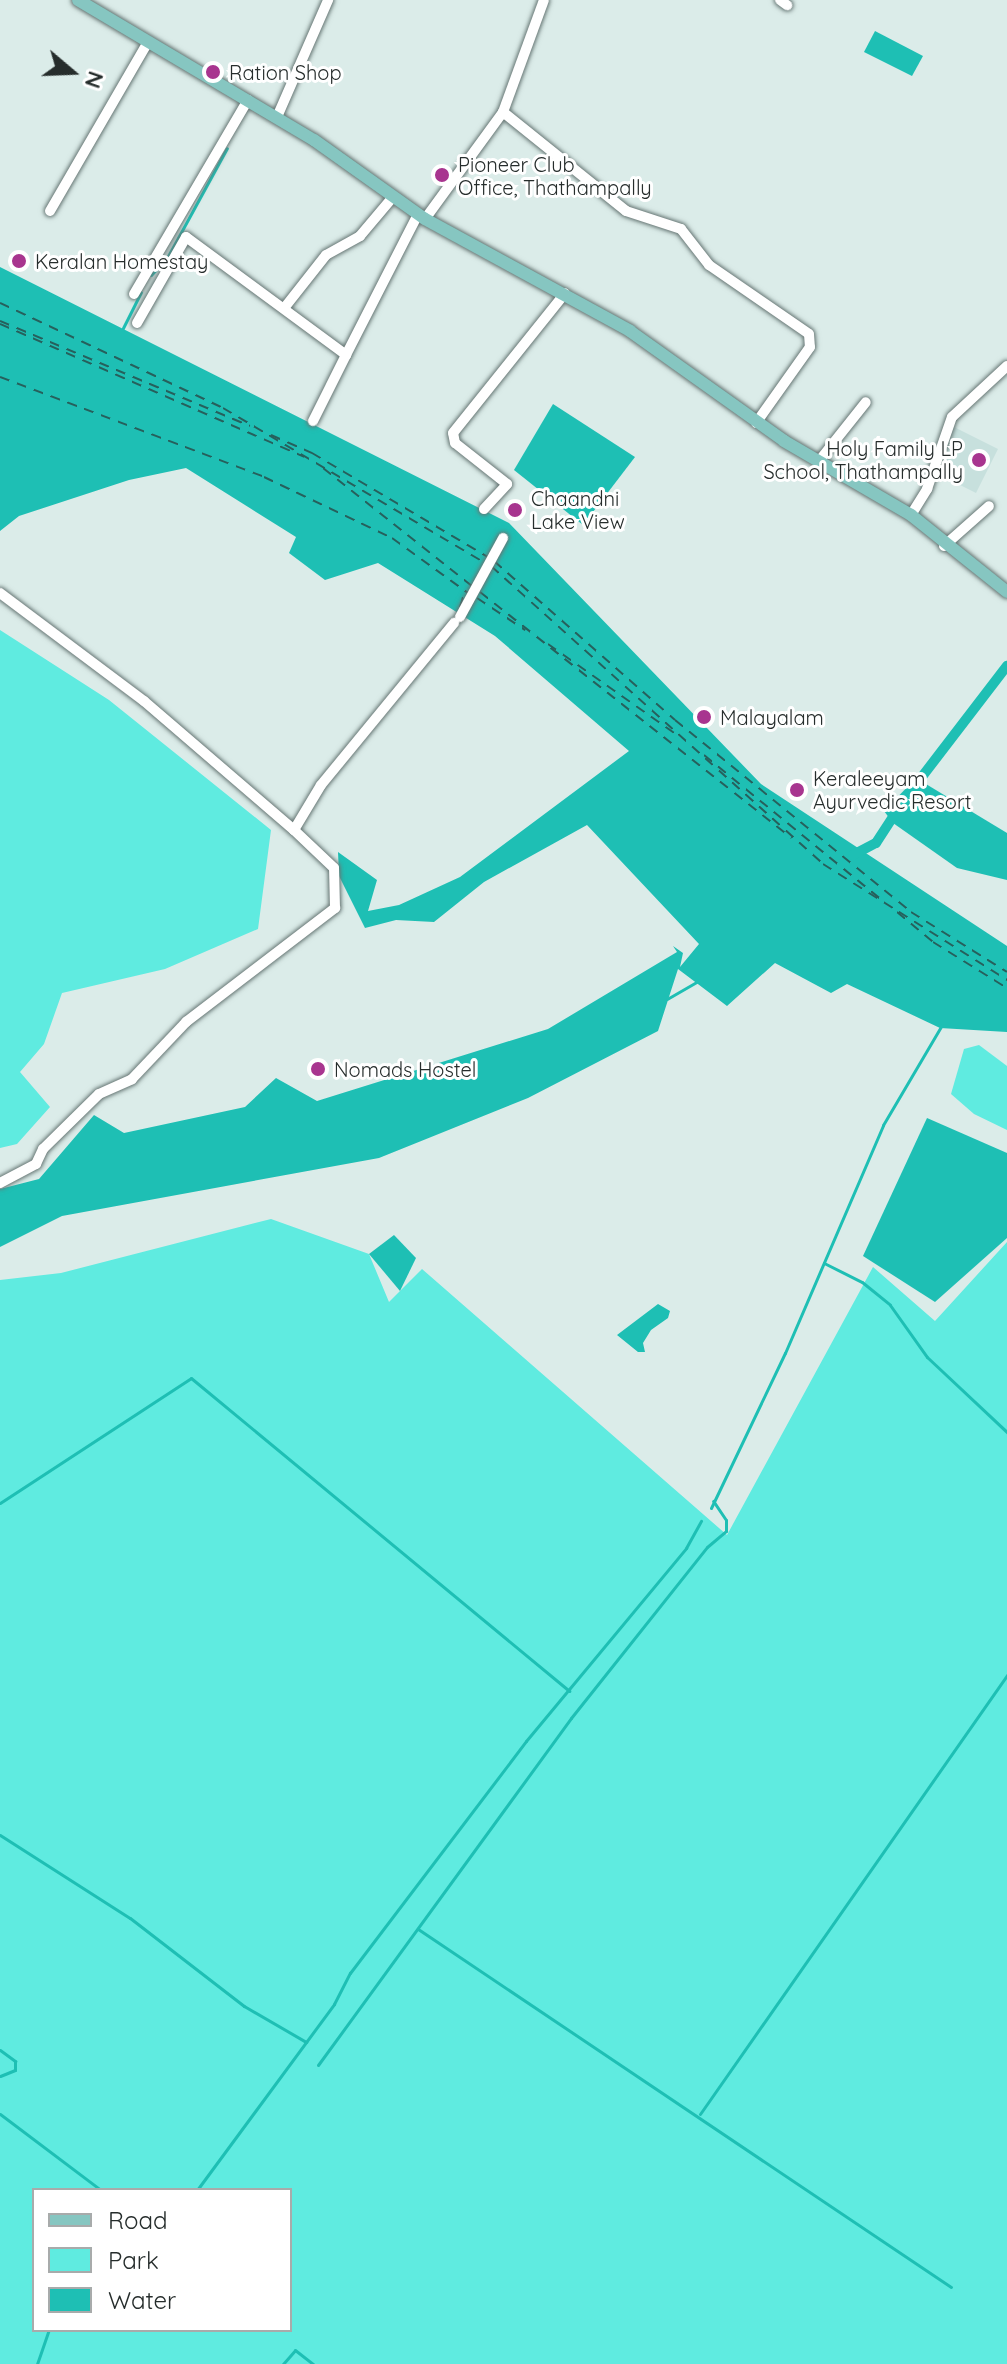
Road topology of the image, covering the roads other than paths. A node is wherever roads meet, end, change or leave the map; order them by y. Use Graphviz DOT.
graph roads {
  1 [pos="78,0"];
  2 [pos="328,0"];
  3 [pos="541,1"];
  4 [pos="147,44"];
  5 [pos="248,100"];
  6 [pos="503,112"];
  7 [pos="277,117"];
  8 [pos="393,197"];
  9 [pos="50,211"];
  10 [pos="421,216"];
  11 [pos="565,293"];
  12 [pos="134,294"];
  13 [pos="285,307"];
  14 [pos="137,323"];
  15 [pos="346,355"];
  16 [pos="1007,366"];
  17 [pos="866,402"];
  18 [pos="313,421"];
  19 [pos="756,423"];
  20 [pos="819,461"];
  21 [pos="989,506"];
  22 [pos="484,509"];
  23 [pos="911,515"];
  24 [pos="503,538"];
  25 [pos="944,546"];
  26 [pos="1007,592"];
  27 [pos="0,593"];
  28 [pos="294,830"];
  29 [pos="0,1183"];
  1 -- 4 [label="main road"];
  2 -- 7 [label="street"];
  3 -- 6 [label="street"];
  4 -- 5 [label="main road"];
  4 -- 9 [label="street"];
  5 -- 7 [label="main road"];
  5 -- 12 [label="street"];
  6 -- 10 [label="street"];
  6 -- 19 [label="street"];
  7 -- 8 [label="main road"];
  8 -- 10 [label="main road"];
  8 -- 13 [label="street"];
  10 -- 11 [label="main road"];
  10 -- 15 [label="street"];
  11 -- 19 [label="main road"];
  11 -- 22 [label="street"];
  13 -- 14 [label="street"];
  13 -- 15 [label="street"];
  15 -- 18 [label="street"];
  16 -- 23 [label="street"];
  17 -- 20 [label="street"];
  19 -- 20 [label="main road"];
  20 -- 23 [label="main road"];
  21 -- 25 [label="street"];
  23 -- 25 [label="main road"];
  24 -- 28 [label="street"];
  25 -- 26 [label="main road"];
  27 -- 28 [label="street"];
  28 -- 29 [label="street"];
}
